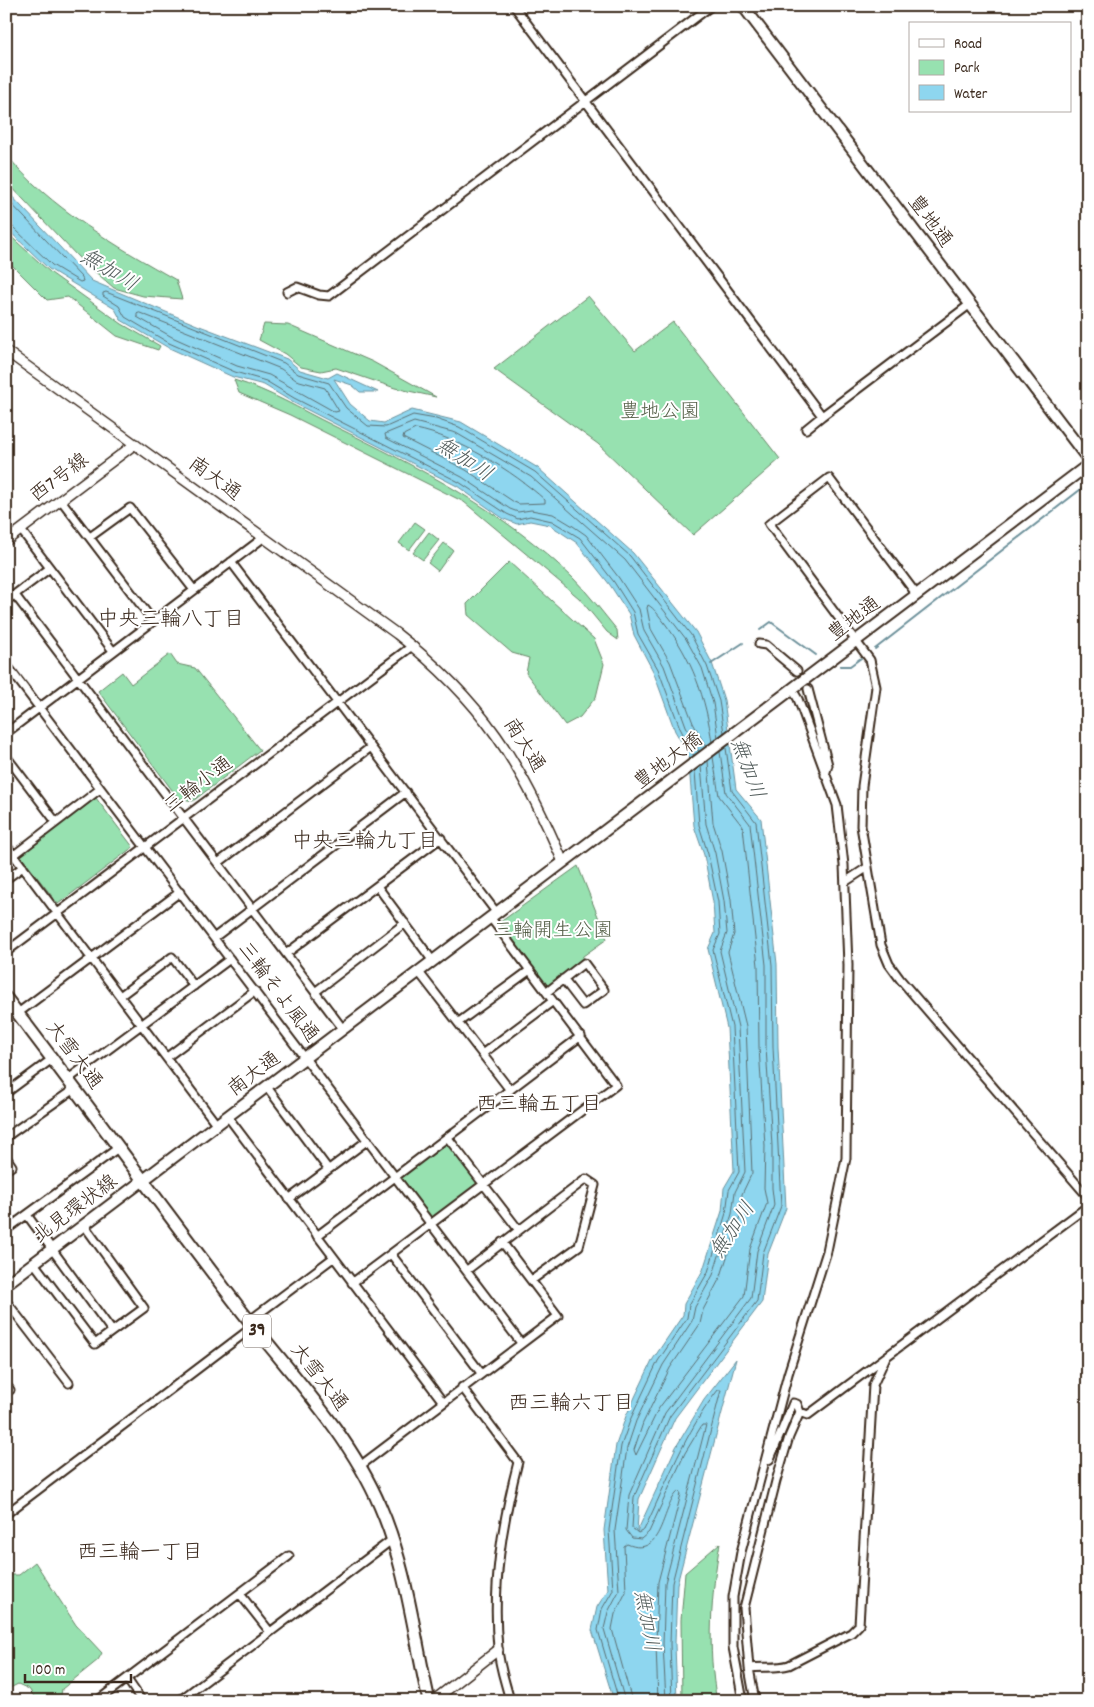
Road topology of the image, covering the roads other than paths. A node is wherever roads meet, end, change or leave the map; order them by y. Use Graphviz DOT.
graph roads {
  1 [pos="514,6"];
  2 [pos="711,6"];
  3 [pos="742,6"];
  4 [pos="586,102"];
  5 [pos="287,292"];
  6 [pos="969,305"];
  7 [pos="6,351"];
  8 [pos="822,416"];
  9 [pos="806,428"];
  10 [pos="135,444"];
  11 [pos="1088,459"];
  12 [pos="1088,464"];
  13 [pos="62,500"];
  14 [pos="21,530"];
  15 [pos="90,537"];
  16 [pos="263,538"];
  17 [pos="6,541"];
  18 [pos="231,562"];
  19 [pos="50,568"];
  20 [pos="194,590"];
  21 [pos="14,595"];
  22 [pos="918,595"];
  23 [pos="6,601"];
  24 [pos="153,621"];
  25 [pos="857,640"];
  26 [pos="759,644"];
  27 [pos="412,646"];
  28 [pos="113,651"];
  29 [pos="8,669"];
  30 [pos="797,671"];
  31 [pos="78,678"];
  32 [pos="808,689"];
  33 [pos="790,692"];
  34 [pos="337,702"];
  35 [pos="39,707"];
  36 [pos="6,733"];
  37 [pos="371,747"];
  38 [pos="6,756"];
  39 [pos="825,776"];
  40 [pos="100,789"];
  41 [pos="406,792"];
  42 [pos="184,818"];
  43 [pos="56,822"];
  44 [pos="441,838"];
  45 [pos="6,845"];
  46 [pos="146,847"];
  47 [pos="14,855"];
  48 [pos="563,862"];
  49 [pos="218,863"];
  50 [pos="23,867"];
  51 [pos="868,867"];
  52 [pos="6,879"];
  53 [pos="845,882"];
  54 [pos="377,886"];
  55 [pos="180,892"];
  56 [pos="253,908"];
  57 [pos="58,912"];
  58 [pos="493,914"];
  59 [pos="405,923"];
  60 [pos="215,937"];
  61 [pos="6,952"];
  62 [pos="287,953"];
  63 [pos="92,958"];
  64 [pos="230,959"];
  65 [pos="432,960"];
  66 [pos="530,970"];
  67 [pos="418,971"];
  68 [pos="563,979"];
  69 [pos="194,986"];
  70 [pos="255,991"];
  71 [pos="315,992"];
  72 [pos="547,992"];
  73 [pos="120,996"];
  74 [pos="6,998"];
  75 [pos="553,1000"];
  76 [pos="18,1013"];
  77 [pos="459,1022"];
  78 [pos="142,1024"];
  79 [pos="343,1028"];
  80 [pos="581,1036"];
  81 [pos="482,1054"];
  82 [pos="306,1057"];
  83 [pos="167,1058"];
  84 [pos="52,1060"];
  85 [pos="71,1085"];
  86 [pos="267,1087"];
  87 [pos="510,1090"];
  88 [pos="6,1094"];
  89 [pos="228,1117"];
  90 [pos="217,1125"];
  91 [pos="6,1137"];
  92 [pos="448,1138"];
  93 [pos="368,1140"];
  94 [pos="118,1148"];
  95 [pos="6,1158"];
  96 [pos="328,1169"];
  97 [pos="6,1170"];
  98 [pos="396,1177"];
  99 [pos="143,1182"];
  100 [pos="483,1184"];
  101 [pos="1088,1197"];
  102 [pos="289,1199"];
  103 [pos="1088,1206"];
  104 [pos="27,1215"];
  105 [pos="431,1223"];
  106 [pos="84,1225"];
  107 [pos="518,1229"];
  108 [pos="6,1230"];
  109 [pos="317,1236"];
  110 [pos="502,1242"];
  111 [pos="52,1249"];
  112 [pos="391,1254"];
  113 [pos="333,1258"];
  114 [pos="34,1262"];
  115 [pos="467,1270"];
  116 [pos="532,1280"];
  117 [pos="352,1283"];
  118 [pos="6,1284"];
  119 [pos="6,1301"];
  120 [pos="251,1324"];
  121 [pos="112,1331"];
  122 [pos="522,1342"];
  123 [pos="885,1359"];
  124 [pos="481,1373"];
  125 [pos="69,1383"];
  126 [pos="462,1387"];
  127 [pos="443,1402"];
  128 [pos="800,1412"];
  129 [pos="766,1461"];
  130 [pos="360,1466"];
  131 [pos="6,1514"];
  132 [pos="393,1539"];
  133 [pos="289,1556"];
  134 [pos="240,1594"];
  135 [pos="270,1632"];
  136 [pos="498,1650"];
  137 [pos="749,1668"];
  138 [pos="126,1679"];
  139 [pos="182,1700"];
  140 [pos="508,1700"];
  141 [pos="97,1701"];
  142 [pos="142,1701"];
  143 [pos="429,1701"];
  144 [pos="433,1701"];
  145 [pos="743,1701"];
  146 [pos="755,1701"];
  1 -- 4 [label="street"];
  2 -- 4 [label="street"];
  3 -- 6 [label="main road, 豊地通"];
  4 -- 5 [label="street"];
  4 -- 8 [label="street"];
  6 -- 8 [label="street"];
  6 -- 11 [label="main road, 豊地通"];
  7 -- 10 [label="street, 南大通"];
  8 -- 9 [label="street"];
  10 -- 13 [label="street, 西7号線"];
  10 -- 16 [label="street, 南大通"];
  12 -- 22 [label="main road, 豊地通"];
  13 -- 14 [label="street, 西7号線"];
  13 -- 15 [label="street"];
  14 -- 17 [label="street, 西7号線"];
  14 -- 19 [label="street"];
  15 -- 20 [label="street"];
  15 -- 24 [label="street"];
  16 -- 18 [label="street"];
  16 -- 27 [label="street, 南大通"];
  18 -- 20 [label="street"];
  18 -- 34 [label="street"];
  19 -- 21 [label="street"];
  19 -- 28 [label="street"];
  20 -- 24 [label="street"];
  21 -- 23 [label="street"];
  21 -- 31 [label="street"];
  22 -- 25 [label="main road, 豊地通"];
  22 -- 25 [label="street"];
  24 -- 28 [label="street"];
  25 -- 33 [label="main road, 豊地通"];
  25 -- 51 [label="street"];
  26 -- 30 [label="street"];
  27 -- 34 [label="street, 三輪小通"];
  27 -- 48 [label="street, 南大通"];
  28 -- 31 [label="street"];
  29 -- 35 [label="street, 三輪そよ風通"];
  31 -- 35 [label="street"];
  31 -- 42 [label="street"];
  32 -- 39 [label="street"];
  33 -- 39 [label="street"];
  33 -- 48 [label="main road, 豊地大橋"];
  34 -- 37 [label="street"];
  34 -- 42 [label="street, 三輪小通"];
  35 -- 36 [label="street"];
  35 -- 40 [label="street, 三輪そよ風通"];
  37 -- 41 [label="street"];
  37 -- 49 [label="street"];
  38 -- 43 [label="street"];
  39 -- 53 [label="street"];
  40 -- 43 [label="street"];
  40 -- 46 [label="street, 三輪そよ風通"];
  41 -- 44 [label="street"];
  41 -- 56 [label="street"];
  42 -- 46 [label="street, 三輪小通"];
  42 -- 49 [label="street"];
  43 -- 47 [label="street"];
  44 -- 54 [label="street"];
  44 -- 58 [label="street"];
  45 -- 47 [label="street"];
  46 -- 55 [label="street, 三輪そよ風通"];
  46 -- 57 [label="street, 三輪小通"];
  47 -- 50 [label="street"];
  48 -- 58 [label="main road, 南大通"];
  49 -- 56 [label="street"];
  50 -- 52 [label="street"];
  50 -- 57 [label="street"];
  51 -- 53 [label="street"];
  51 -- 101 [label="street"];
  53 -- 129 [label="street"];
  54 -- 59 [label="street"];
  54 -- 62 [label="street"];
  55 -- 60 [label="street, 三輪そよ風通"];
  55 -- 63 [label="street"];
  56 -- 60 [label="street"];
  56 -- 62 [label="street"];
  57 -- 61 [label="street, 三輪小通"];
  57 -- 63 [label="street"];
  58 -- 65 [label="main road, 南大通"];
  58 -- 66 [label="street"];
  59 -- 65 [label="street"];
  59 -- 71 [label="street"];
  60 -- 64 [label="street, 三輪そよ風通"];
  62 -- 71 [label="street"];
  63 -- 73 [label="street"];
  63 -- 76 [label="street"];
  64 -- 69 [label="street"];
  64 -- 70 [label="street, 三輪そよ風通"];
  65 -- 67 [label="main road, 南大通"];
  66 -- 72 [label="street"];
  66 -- 77 [label="street"];
  67 -- 77 [label="street"];
  67 -- 79 [label="main road, 南大通"];
  68 -- 68 [label="street"];
  68 -- 72 [label="street"];
  69 -- 73 [label="street"];
  69 -- 78 [label="street"];
  70 -- 82 [label="street, 三輪そよ風通"];
  70 -- 83 [label="street"];
  71 -- 79 [label="street"];
  72 -- 75 [label="street"];
  73 -- 78 [label="street"];
  74 -- 76 [label="highway, 大雪大通 / 39"];
  75 -- 80 [label="street"];
  75 -- 81 [label="street"];
  76 -- 84 [label="highway, 大雪大通 / 39"];
  77 -- 81 [label="street"];
  78 -- 83 [label="street"];
  78 -- 85 [label="street"];
  79 -- 82 [label="main road, 南大通"];
  80 -- 87 [label="street"];
  80 -- 100 [label="street"];
  81 -- 87 [label="street"];
  82 -- 86 [label="main road, 南大通"];
  82 -- 93 [label="street, 三輪そよ風通"];
  83 -- 90 [label="street"];
  84 -- 85 [label="highway, 大雪大通 / 39"];
  84 -- 88 [label="street"];
  85 -- 91 [label="street"];
  85 -- 94 [label="highway, 大雪大通 / 39"];
  86 -- 89 [label="main road, 南大通"];
  86 -- 96 [label="street"];
  87 -- 92 [label="street"];
  89 -- 90 [label="main road, 南大通"];
  89 -- 102 [label="street"];
  90 -- 99 [label="main road, 南大通"];
  92 -- 98 [label="street"];
  92 -- 100 [label="street"];
  93 -- 96 [label="street"];
  93 -- 98 [label="street, 三輪そよ風通"];
  94 -- 99 [label="highway, 大雪大通 / 39"];
  94 -- 104 [label="street"];
  95 -- 97 [label="street"];
  96 -- 102 [label="street"];
  98 -- 105 [label="street, 三輪そよ風通"];
  98 -- 109 [label="street"];
  99 -- 106 [label="main road, 北見環状線"];
  99 -- 120 [label="highway, 大雪大通 / 39"];
  100 -- 105 [label="street"];
  100 -- 107 [label="street"];
  102 -- 109 [label="street"];
  103 -- 123 [label="street"];
  104 -- 108 [label="street"];
  104 -- 111 [label="street"];
  105 -- 112 [label="street"];
  105 -- 115 [label="street, 三輪そよ風通"];
  106 -- 111 [label="main road, 北見環状線"];
  106 -- 121 [label="street"];
  107 -- 110 [label="street"];
  107 -- 116 [label="street"];
  109 -- 113 [label="street"];
  110 -- 115 [label="street"];
  110 -- 116 [label="street"];
  111 -- 114 [label="main road, 北見環状線"];
  111 -- 121 [label="street"];
  112 -- 117 [label="street"];
  112 -- 124 [label="street"];
  113 -- 117 [label="street"];
  113 -- 120 [label="street"];
  114 -- 118 [label="main road, 北見環状線"];
  114 -- 121 [label="street"];
  115 -- 122 [label="street, 三輪そよ風通"];
  116 -- 122 [label="street"];
  117 -- 127 [label="street"];
  119 -- 125 [label="street"];
  120 -- 130 [label="highway, 大雪大通 / 39"];
  120 -- 131 [label="street"];
  122 -- 124 [label="street"];
  123 -- 128 [label="street"];
  123 -- 137 [label="street"];
  124 -- 126 [label="street"];
  126 -- 127 [label="street"];
  126 -- 136 [label="street"];
  127 -- 130 [label="street"];
  128 -- 129 [label="street"];
  128 -- 137 [label="street"];
  129 -- 145 [label="street"];
  130 -- 132 [label="highway, 大雪大通 / 39"];
  132 -- 135 [label="street"];
  132 -- 143 [label="highway, 大雪大通 / 39"];
  133 -- 134 [label="street"];
  134 -- 135 [label="street"];
  134 -- 138 [label="street"];
  135 -- 139 [label="street"];
  136 -- 140 [label="street"];
  136 -- 144 [label="street"];
  137 -- 146 [label="street"];
  138 -- 141 [label="street"];
  138 -- 142 [label="street"];
}
